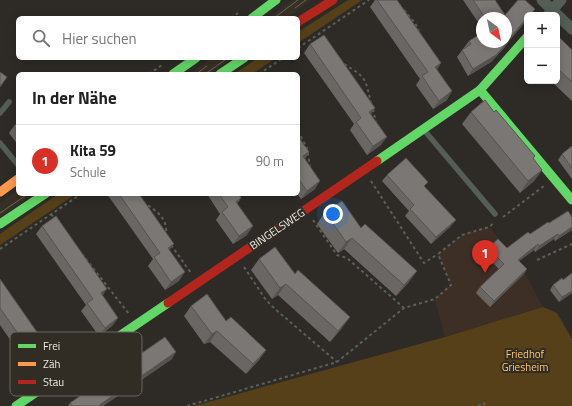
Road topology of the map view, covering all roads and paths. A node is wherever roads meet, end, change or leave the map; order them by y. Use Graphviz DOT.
graph roads {
  1 [pos="276,0"];
  2 [pos="333,0"];
  3 [pos="369,0"];
  4 [pos="542,0"];
  5 [pos="561,0"];
  6 [pos="400,6"];
  7 [pos="550,12"];
  8 [pos="255,16"];
  9 [pos="560,20"];
  10 [pos="300,21"];
  11 [pos="572,29"];
  12 [pos="319,34"];
  13 [pos="420,34"];
  14 [pos="323,40"];
  15 [pos="524,40"];
  16 [pos="300,47"];
  17 [pos="193,60"];
  18 [pos="241,60"];
  19 [pos="279,60"];
  20 [pos="341,62"];
  21 [pos="176,72"];
  22 [pos="223,72"];
  23 [pos="261,72"];
  24 [pos="480,90"];
  25 [pos="9,102"];
  26 [pos="0,113"];
  27 [pos="376,125"];
  28 [pos="424,129"];
  29 [pos="300,135"];
  30 [pos="0,143"];
  31 [pos="16,163"];
  32 [pos="364,170"];
  33 [pos="310,172"];
  34 [pos="554,178"];
  35 [pos="16,181"];
  36 [pos="0,192"];
  37 [pos="42,196"];
  38 [pos="78,196"];
  39 [pos="138,198"];
  40 [pos="572,200"];
  41 [pos="306,209"];
  42 [pos="51,214"];
  43 [pos="495,214"];
  44 [pos="501,218"];
  45 [pos="56,220"];
  46 [pos="495,222"];
  47 [pos="0,224"];
  48 [pos="166,237"];
  49 [pos="170,243"];
  50 [pos="572,244"];
  51 [pos="0,249"];
  52 [pos="80,251"];
  53 [pos="438,254"];
  54 [pos="236,256"];
  55 [pos="537,260"];
  56 [pos="198,283"];
  57 [pos="404,308"];
  58 [pos="136,324"];
  59 [pos="33,329"];
  60 [pos="35,332"];
  61 [pos="124,332"];
  62 [pos="337,362"];
  63 [pos="31,396"];
  64 [pos="16,406"];
  65 [pos="187,406"];
  66 [pos="478,406"];
  67 [pos="485,406"];
  1 -- 8 [label="street"];
  2 -- 10 [label="street"];
  3 -- 12 [label="path"];
  4 -- 7 [label="street"];
  5 -- 7 [label="street"];
  6 -- 13 [label="path"];
  9 -- 11 [label="street"];
  12 -- 14 [label="path"];
  12 -- 16 [label="path"];
  15 -- 24 [label="street, BINGELSWEG"];
  17 -- 21 [label="street"];
  18 -- 22 [label="street"];
  19 -- 23 [label="path"];
  20 -- 27 [label="path"];
  24 -- 28 [label="street, BINGELSWEG"];
  24 -- 34 [label="street"];
  25 -- 26 [label="lane"];
  28 -- 32 [label="street, BINGELSWEG"];
  28 -- 43 [label="lane"];
  29 -- 33 [label="path"];
  30 -- 31 [label="lane"];
  32 -- 41 [label="street, BINGELSWEG"];
  32 -- 53 [label="path"];
  34 -- 40 [label="street"];
  34 -- 44 [label="path"];
  35 -- 36 [label="street"];
  37 -- 47 [label="street"];
  38 -- 42 [label="path"];
  39 -- 48 [label="path"];
  41 -- 54 [label="street, BINGELSWEG"];
  41 -- 57 [label="path"];
  42 -- 45 [label="path"];
  42 -- 51 [label="path"];
  46 -- 53 [label="path"];
  49 -- 56 [label="path"];
  50 -- 55 [label="path"];
  52 -- 58 [label="path"];
  53 -- 57 [label="path"];
  54 -- 56 [label="street, BINGELSWEG"];
  54 -- 62 [label="path"];
  56 -- 58 [label="street, BINGELSWEG"];
  57 -- 62 [label="path"];
  58 -- 61 [label="street, BINGELSWEG"];
  59 -- 60 [label="path"];
  62 -- 65 [label="path"];
  63 -- 64 [label="street, BINGELSWEG"];
  66 -- 67 [label="path"];
}
